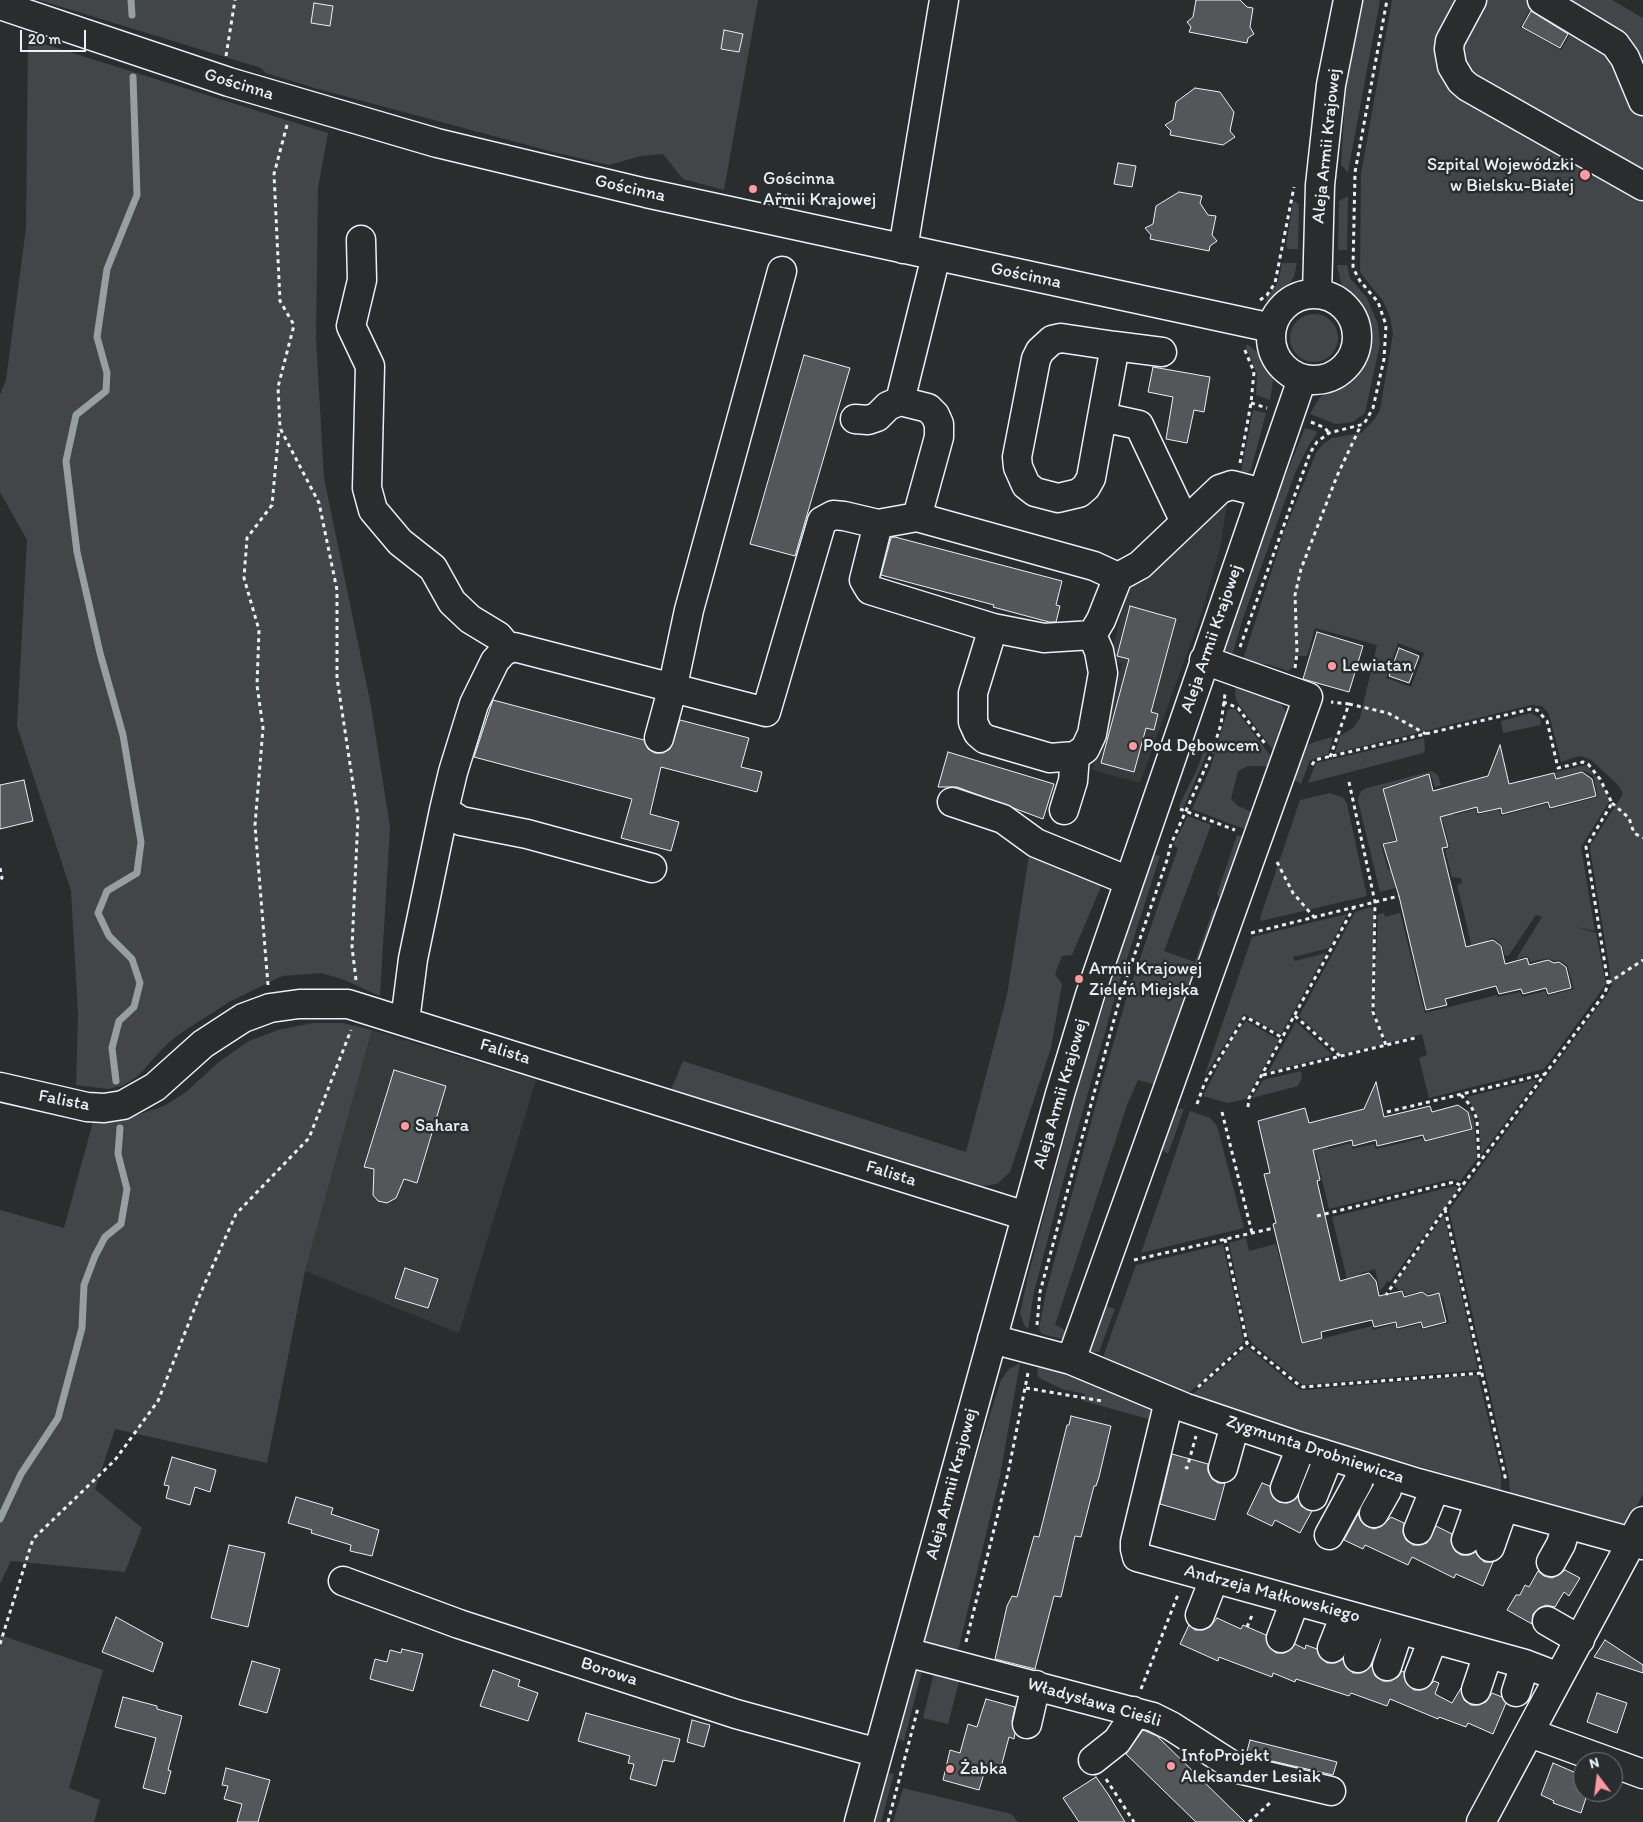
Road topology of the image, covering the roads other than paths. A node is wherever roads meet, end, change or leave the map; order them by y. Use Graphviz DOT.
graph roads {
  1 [pos="944,0"];
  2 [pos="1348,0"];
  3 [pos="1472,0"];
  4 [pos="1542,0"];
  5 [pos="0,5"];
  6 [pos="1643,100"];
  7 [pos="1643,186"];
  8 [pos="361,240"];
  9 [pos="903,249"];
  10 [pos="936,256"];
  11 [pos="782,271"];
  12 [pos="1317,294"];
  13 [pos="1272,328"];
  14 [pos="1115,346"];
  15 [pos="1162,352"];
  16 [pos="1302,379"];
  17 [pos="900,401"];
  18 [pos="1102,417"];
  19 [pos="855,419"];
  20 [pos="1263,493"];
  21 [pos="917,517"];
  22 [pos="1185,522"];
  23 [pos="878,524"];
  24 [pos="1118,577"];
  25 [pos="993,628"];
  26 [pos="1092,635"];
  27 [pos="504,651"];
  28 [pos="1204,660"];
  29 [pos="672,690"];
  30 [pos="658,738"];
  31 [pos="1075,756"];
  32 [pos="952,802"];
  33 [pos="444,810"];
  34 [pos="1064,810"];
  35 [pos="652,868"];
  36 [pos="1129,881"];
  37 [pos="405,1021"];
  38 [pos="0,1087"];
  39 [pos="1026,1216"];
  40 [pos="992,1339"];
  41 [pos="1070,1360"];
  42 [pos="1183,1400"];
  43 [pos="1235,1425"];
  44 [pos="1301,1447"];
  45 [pos="1329,1456"];
  46 [pos="1179,1461"];
  47 [pos="1363,1466"];
  48 [pos="1223,1468"];
  49 [pos="1391,1474"];
  50 [pos="1433,1487"];
  51 [pos="1285,1488"];
  52 [pos="1313,1496"];
  53 [pos="1492,1503"];
  54 [pos="1374,1513"];
  55 [pos="1567,1524"];
  56 [pos="1418,1526"];
  57 [pos="1329,1535"];
  58 [pos="1640,1536"];
  59 [pos="1478,1543"];
  60 [pos="1551,1562"];
  61 [pos="1202,1575"];
  62 [pos="343,1581"];
  63 [pos="1295,1601"];
  64 [pos="1200,1615"];
  65 [pos="1345,1615"];
  66 [pos="1546,1621"];
  67 [pos="1372,1622"];
  68 [pos="1399,1630"];
  69 [pos="1281,1638"];
  70 [pos="1433,1639"];
  71 [pos="1580,1640"];
  72 [pos="1332,1648"];
  73 [pos="906,1652"];
  74 [pos="1488,1654"];
  75 [pos="1358,1658"];
  76 [pos="1525,1664"];
  77 [pos="1387,1666"];
  78 [pos="1419,1675"];
  79 [pos="1560,1677"];
  80 [pos="1036,1685"];
  81 [pos="1476,1690"];
  82 [pos="1516,1692"];
  83 [pos="1133,1711"];
  84 [pos="1027,1724"];
  85 [pos="1530,1734"];
  86 [pos="878,1752"];
  87 [pos="1583,1752"];
  88 [pos="1094,1760"];
  89 [pos="1623,1766"];
  90 [pos="1643,1774"];
  91 [pos="1331,1791"];
  92 [pos="859,1822"];
  93 [pos="1481,1822"];
  1 -- 9 [label="street"];
  2 -- 12 [label="street, Aleja Armii Krajowej"];
  3 -- 7 [label="street"];
  4 -- 6 [label="street"];
  5 -- 9 [label="street, Gościnna"];
  8 -- 27 [label="street"];
  9 -- 10 [label="street, Gościnna"];
  10 -- 13 [label="street, Gościnna"];
  10 -- 17 [label="street"];
  11 -- 29 [label="street"];
  12 -- 13 [label="street"];
  12 -- 16 [label="street"];
  13 -- 16 [label="street"];
  14 -- 15 [label="street"];
  14 -- 18 [label="street"];
  14 -- 18 [label="street"];
  16 -- 20 [label="street, Aleja Armii Krajowej"];
  17 -- 19 [label="street"];
  17 -- 21 [label="street"];
  18 -- 22 [label="street"];
  20 -- 22 [label="street"];
  20 -- 28 [label="street, Aleja Armii Krajowej"];
  21 -- 23 [label="street"];
  21 -- 24 [label="street"];
  22 -- 24 [label="street"];
  23 -- 25 [label="street"];
  23 -- 29 [label="street"];
  24 -- 26 [label="street"];
  25 -- 26 [label="street"];
  25 -- 31 [label="street"];
  26 -- 31 [label="street"];
  27 -- 29 [label="street"];
  27 -- 33 [label="street"];
  28 -- 36 [label="street, Aleja Armii Krajowej"];
  28 -- 41 [label="street"];
  29 -- 30 [label="street"];
  31 -- 34 [label="street"];
  32 -- 36 [label="street"];
  33 -- 35 [label="street"];
  33 -- 37 [label="street"];
  36 -- 39 [label="street, Aleja Armii Krajowej"];
  37 -- 38 [label="street, Falista"];
  37 -- 39 [label="street, Falista"];
  39 -- 40 [label="street, Aleja Armii Krajowej"];
  40 -- 41 [label="street, Zygmunta Drobniewicza"];
  40 -- 73 [label="street, Aleja Armii Krajowej"];
  41 -- 42 [label="street, Zygmunta Drobniewicza"];
  42 -- 43 [label="street, Zygmunta Drobniewicza"];
  42 -- 46 [label="street"];
  42 -- 61 [label="street, Andrzeja Małkowskiego"];
  43 -- 44 [label="street, Zygmunta Drobniewicza"];
  43 -- 48 [label="street"];
  44 -- 45 [label="street, Zygmunta Drobniewicza"];
  44 -- 51 [label="street"];
  45 -- 47 [label="street, Zygmunta Drobniewicza"];
  45 -- 52 [label="street"];
  47 -- 49 [label="street, Zygmunta Drobniewicza"];
  47 -- 57 [label="street"];
  49 -- 50 [label="street, Zygmunta Drobniewicza"];
  49 -- 54 [label="street"];
  50 -- 53 [label="street, Zygmunta Drobniewicza"];
  50 -- 56 [label="street"];
  53 -- 55 [label="street, Zygmunta Drobniewicza"];
  53 -- 59 [label="street"];
  55 -- 58 [label="street, Zygmunta Drobniewicza"];
  55 -- 60 [label="street"];
  58 -- 71 [label="street"];
  61 -- 63 [label="street, Andrzeja Małkowskiego"];
  61 -- 64 [label="street"];
  62 -- 86 [label="street, Borowa"];
  63 -- 65 [label="street, Andrzeja Małkowskiego"];
  63 -- 69 [label="street"];
  65 -- 67 [label="street, Andrzeja Małkowskiego"];
  65 -- 72 [label="street"];
  66 -- 71 [label="street"];
  67 -- 68 [label="street, Andrzeja Małkowskiego"];
  67 -- 75 [label="street"];
  68 -- 70 [label="street, Andrzeja Małkowskiego"];
  68 -- 77 [label="street"];
  70 -- 74 [label="street, Andrzeja Małkowskiego"];
  70 -- 78 [label="street"];
  71 -- 79 [label="street"];
  73 -- 80 [label="street, Władysława Cieśli"];
  73 -- 86 [label="street, Aleja Armii Krajowej"];
  74 -- 76 [label="street, Andrzeja Małkowskiego"];
  74 -- 81 [label="street"];
  76 -- 79 [label="street, Andrzeja Małkowskiego"];
  76 -- 82 [label="street"];
  79 -- 85 [label="street"];
  80 -- 83 [label="street, Władysława Cieśli"];
  80 -- 84 [label="street"];
  83 -- 88 [label="street"];
  83 -- 91 [label="street, Władysława Cieśli"];
  85 -- 87 [label="street"];
  85 -- 93 [label="street"];
  86 -- 92 [label="street, Aleja Armii Krajowej"];
  89 -- 90 [label="street"];
}
